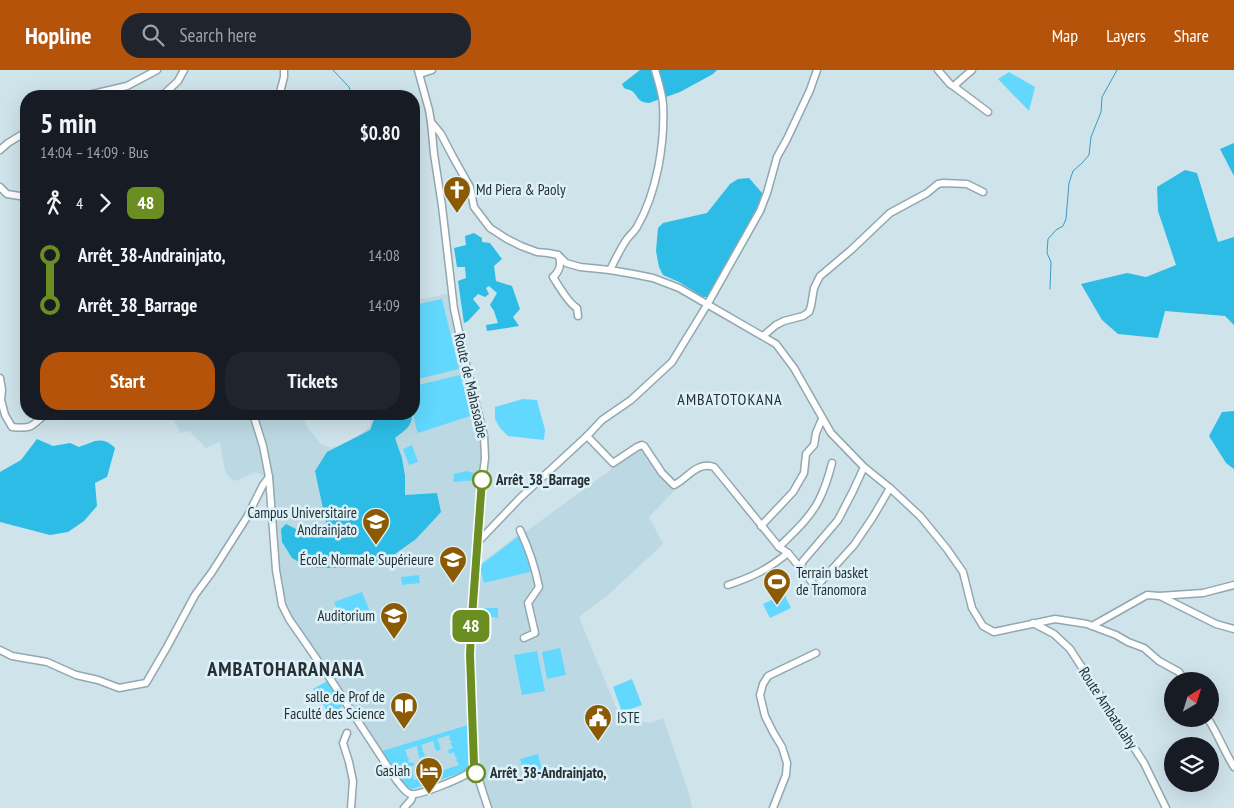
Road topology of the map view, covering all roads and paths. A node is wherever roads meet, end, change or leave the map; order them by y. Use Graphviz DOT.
graph roads {
  1 [pos="157,70"];
  2 [pos="184,70"];
  3 [pos="284,70"];
  4 [pos="432,70"];
  5 [pos="655,70"];
  6 [pos="817,70"];
  7 [pos="938,70"];
  8 [pos="972,70"];
  9 [pos="419,72"];
  10 [pos="956,88"];
  11 [pos="110,90"];
  12 [pos="168,90"];
  13 [pos="281,90"];
  14 [pos="988,112"];
  15 [pos="431,122"];
  16 [pos="20,136"];
  17 [pos="0,150"];
  18 [pos="0,187"];
  19 [pos="984,192"];
  20 [pos="20,196"];
  21 [pos="558,255"];
  22 [pos="610,270"];
  23 [pos="708,305"];
  24 [pos="578,316"];
  25 [pos="762,336"];
  26 [pos="0,378"];
  27 [pos="822,419"];
  28 [pos="39,420"];
  29 [pos="255,420"];
  30 [pos="587,436"];
  31 [pos="832,463"];
  32 [pos="864,467"];
  33 [pos="269,477"];
  34 [pos="890,488"];
  35 [pos="761,526"];
  36 [pos="520,530"];
  37 [pos="477,543"];
  38 [pos="779,547"];
  39 [pos="788,553"];
  40 [pos="800,567"];
  41 [pos="1234,584"];
  42 [pos="728,585"];
  43 [pos="1159,596"];
  44 [pos="1033,623"];
  45 [pos="1092,626"];
  46 [pos="1234,629"];
  47 [pos="524,638"];
  48 [pos="0,650"];
  49 [pos="816,653"];
  50 [pos="1179,672"];
  51 [pos="1213,728"];
  52 [pos="347,733"];
  53 [pos="474,765"];
  54 [pos="1234,767"];
  55 [pos="413,795"];
  56 [pos="351,808"];
  57 [pos="404,808"];
  58 [pos="488,808"];
  59 [pos="773,808"];
  60 [pos="1166,808"];
  1 -- 11 [label="street"];
  2 -- 12 [label="street"];
  3 -- 13 [label="street"];
  4 -- 9 [label="street"];
  5 -- 22 [label="street"];
  6 -- 23 [label="street"];
  7 -- 10 [label="street"];
  8 -- 10 [label="street"];
  9 -- 15 [label="street, Route de Mahasoabe"];
  10 -- 14 [label="street"];
  15 -- 21 [label="street"];
  15 -- 37 [label="street, Route de Mahasoabe"];
  16 -- 17 [label="street"];
  18 -- 20 [label="street"];
  19 -- 25 [label="street"];
  21 -- 22 [label="street"];
  21 -- 24 [label="street"];
  22 -- 23 [label="street"];
  23 -- 25 [label="street"];
  23 -- 30 [label="street"];
  25 -- 27 [label="street"];
  26 -- 28 [label="street"];
  27 -- 32 [label="street"];
  27 -- 35 [label="street"];
  29 -- 33 [label="street"];
  30 -- 35 [label="street"];
  30 -- 37 [label="street"];
  31 -- 38 [label="street"];
  32 -- 34 [label="street"];
  32 -- 40 [label="street"];
  33 -- 48 [label="street"];
  33 -- 55 [label="street"];
  34 -- 40 [label="street"];
  34 -- 44 [label="street"];
  35 -- 38 [label="street"];
  36 -- 47 [label="street"];
  37 -- 53 [label="street, Route de Mahasoabe"];
  38 -- 39 [label="street"];
  39 -- 40 [label="street"];
  39 -- 42 [label="street"];
  41 -- 43 [label="street"];
  43 -- 45 [label="street"];
  43 -- 46 [label="street"];
  44 -- 45 [label="street"];
  44 -- 60 [label="street, Route Ambatolahy"];
  45 -- 50 [label="street"];
  49 -- 59 [label="street"];
  51 -- 54 [label="street"];
  52 -- 56 [label="street"];
  53 -- 55 [label="street"];
  53 -- 58 [label="street, Route de Mahasoabe"];
  55 -- 57 [label="street"];
}
